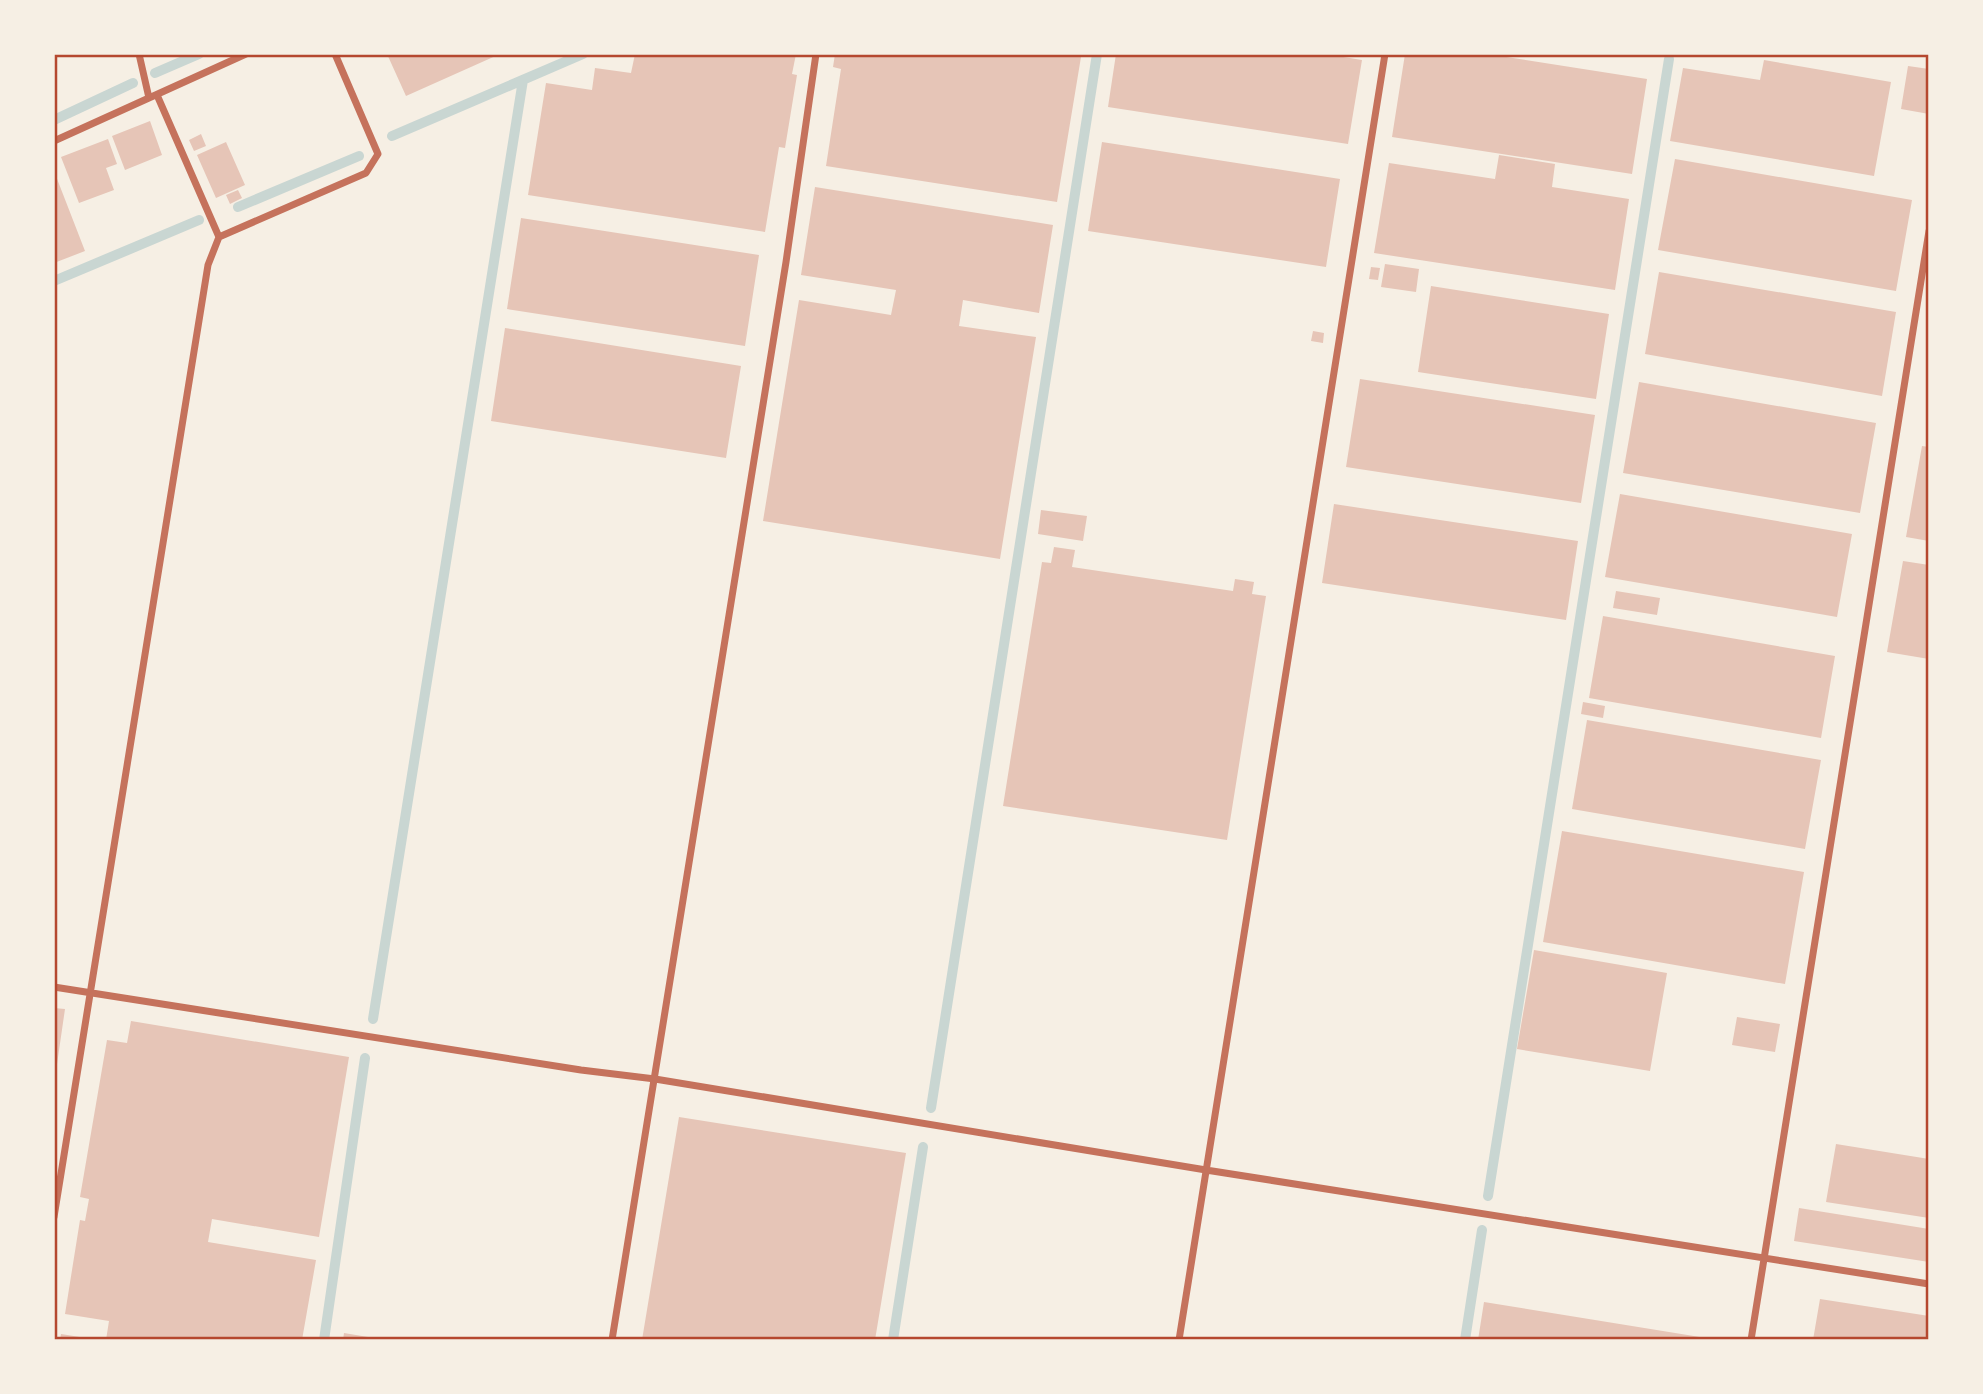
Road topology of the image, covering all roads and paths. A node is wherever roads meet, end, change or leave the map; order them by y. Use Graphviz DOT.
graph roads {
  1 [pos="139,54"];
  2 [pos="246,54"];
  3 [pos="335,54"];
  4 [pos="816,54"];
  5 [pos="1385,54"];
  6 [pos="153,96"];
  7 [pos="54,141"];
  8 [pos="1929,231"];
  9 [pos="219,237"];
  10 [pos="54,988"];
  11 [pos="91,993"];
  12 [pos="655,1079"];
  13 [pos="1206,1170"];
  14 [pos="54,1217"];
  15 [pos="1764,1257"];
  16 [pos="1929,1284"];
  17 [pos="612,1340"];
  18 [pos="1179,1340"];
  19 [pos="1751,1340"];
  1 -- 6 [label="street"];
  2 -- 6 [label="street"];
  3 -- 9 [label="street"];
  4 -- 12 [label="street"];
  5 -- 13 [label="street"];
  6 -- 7 [label="street"];
  6 -- 9 [label="street"];
  8 -- 15 [label="street"];
  9 -- 11 [label="street"];
  10 -- 11 [label="street"];
  11 -- 12 [label="street"];
  11 -- 14 [label="street"];
  12 -- 13 [label="street"];
  12 -- 17 [label="street"];
  13 -- 15 [label="street"];
  13 -- 18 [label="street"];
  15 -- 16 [label="street"];
  15 -- 19 [label="street"];
}
